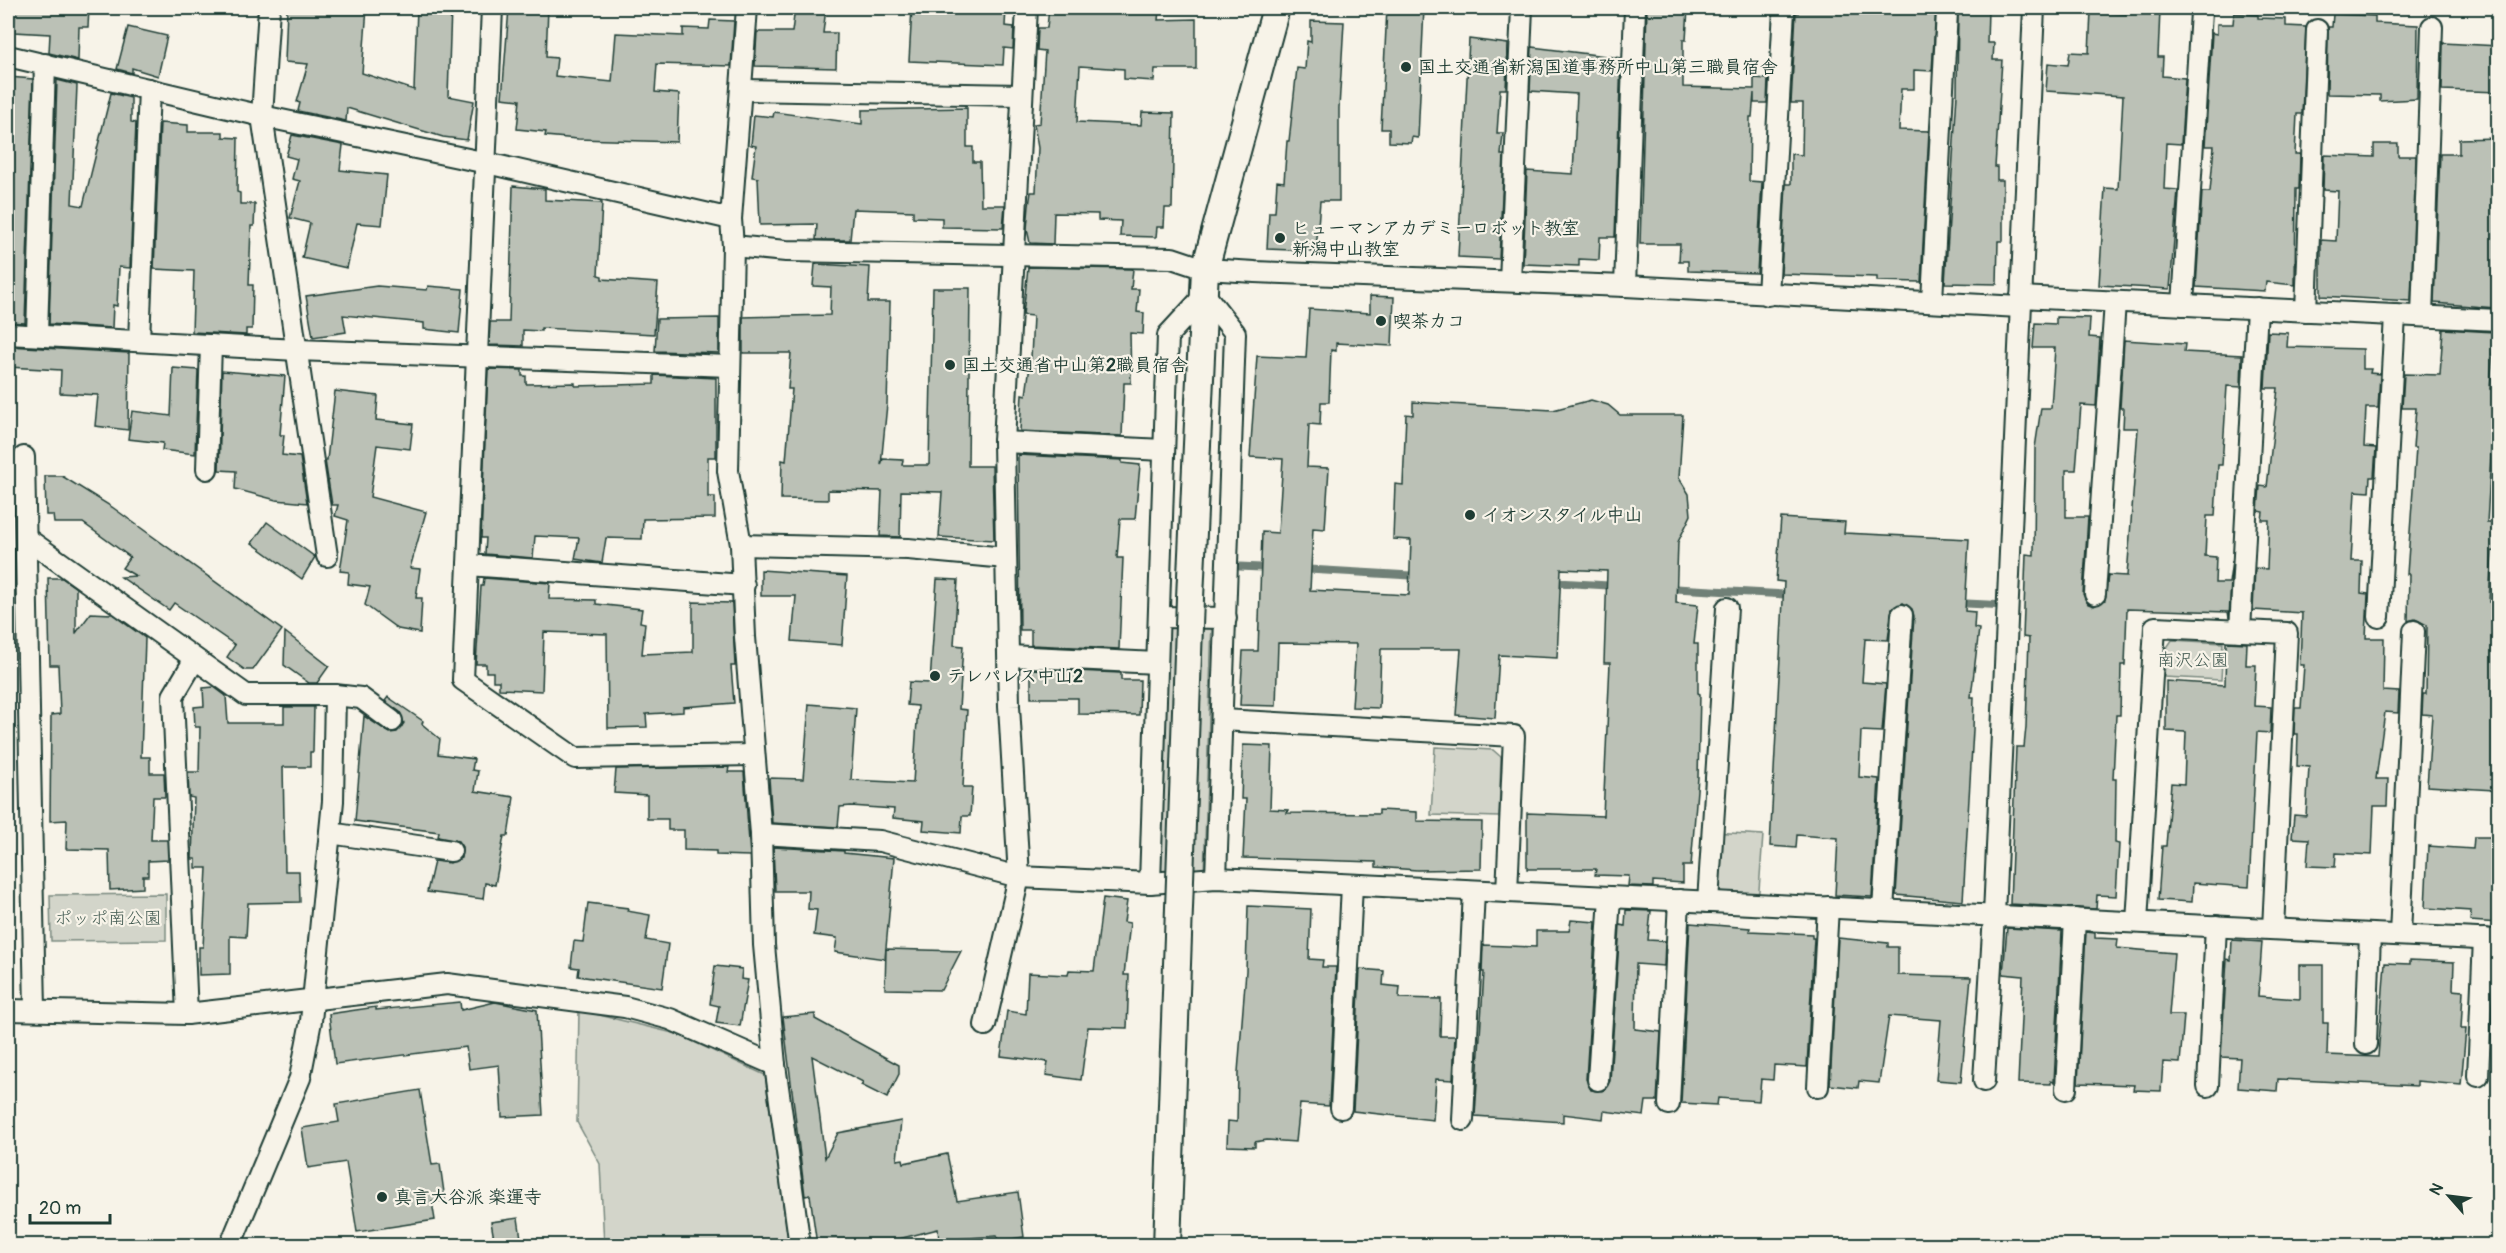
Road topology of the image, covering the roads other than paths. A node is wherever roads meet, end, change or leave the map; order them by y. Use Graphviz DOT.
graph roads {
  1 [pos="269,8"];
  2 [pos="492,8"];
  3 [pos="747,8"];
  4 [pos="1027,8"];
  5 [pos="1276,8"];
  6 [pos="1522,8"];
  7 [pos="1635,8"];
  8 [pos="2034,8"];
  9 [pos="1784,10"];
  10 [pos="1947,11"];
  11 [pos="2201,12"];
  12 [pos="2432,27"];
  13 [pos="2317,30"];
  14 [pos="8,56"];
  15 [pos="45,64"];
  16 [pos="149,88"];
  17 [pos="742,90"];
  18 [pos="1021,95"];
  19 [pos="262,116"];
  20 [pos="487,163"];
  21 [pos="731,219"];
  22 [pos="733,246"];
  23 [pos="1013,254"];
  24 [pos="1205,269"];
  25 [pos="1510,281"];
  26 [pos="1625,286"];
  27 [pos="1205,295"];
  28 [pos="1768,295"];
  29 [pos="1932,301"];
  30 [pos="2021,302"];
  31 [pos="2115,302"];
  32 [pos="2183,305"];
  33 [pos="2258,308"];
  34 [pos="2306,311"];
  35 [pos="2395,315"];
  36 [pos="2422,316"];
  37 [pos="2499,320"];
  38 [pos="8,334"];
  39 [pos="37,335"];
  40 [pos="140,341"];
  41 [pos="211,345"];
  42 [pos="297,350"];
  43 [pos="477,354"];
  44 [pos="729,366"];
  45 [pos="1004,442"];
  46 [pos="1163,450"];
  47 [pos="24,457"];
  48 [pos="207,469"];
  49 [pos="26,538"];
  50 [pos="741,545"];
  51 [pos="327,556"];
  52 [pos="1006,558"];
  53 [pos="468,565"];
  54 [pos="744,585"];
  55 [pos="2095,594"];
  56 [pos="1727,608"];
  57 [pos="1902,615"];
  58 [pos="1159,616"];
  59 [pos="2379,617"];
  60 [pos="1226,618"];
  61 [pos="2240,631"];
  62 [pos="2414,632"];
  63 [pos="1009,656"];
  64 [pos="195,659"];
  65 [pos="1157,663"];
  66 [pos="335,695"];
  67 [pos="1222,720"];
  68 [pos="392,721"];
  69 [pos="754,755"];
  70 [pos="330,833"];
  71 [pos="761,834"];
  72 [pos="451,851"];
  73 [pos="1019,878"];
  74 [pos="1216,878"];
  75 [pos="1150,884"];
  76 [pos="1352,885"];
  77 [pos="1474,891"];
  78 [pos="1507,892"];
  79 [pos="1610,897"];
  80 [pos="1679,900"];
  81 [pos="1708,902"];
  82 [pos="1828,907"];
  83 [pos="1883,910"];
  84 [pos="1994,915"];
  85 [pos="2075,919"];
  86 [pos="2137,922"];
  87 [pos="2216,926"];
  88 [pos="2273,929"];
  89 [pos="2370,934"];
  90 [pos="2400,935"];
  91 [pos="2492,940"];
  92 [pos="313,998"];
  93 [pos="8,1010"];
  94 [pos="35,1010"];
  95 [pos="187,1014"];
  96 [pos="985,1025"];
  97 [pos="2366,1044"];
  98 [pos="775,1065"];
  99 [pos="2478,1076"];
  100 [pos="1598,1080"];
  101 [pos="1984,1081"];
  102 [pos="2208,1086"];
  103 [pos="1818,1087"];
  104 [pos="2066,1089"];
  105 [pos="1669,1104"];
  106 [pos="1341,1108"];
  107 [pos="1463,1120"];
  108 [pos="230,1245"];
  109 [pos="800,1245"];
  110 [pos="1167,1245"];
  1 -- 19 [label="street"];
  2 -- 20 [label="street"];
  3 -- 17 [label="street"];
  4 -- 18 [label="street"];
  5 -- 24 [label="street"];
  6 -- 25 [label="street"];
  7 -- 26 [label="street"];
  8 -- 30 [label="street"];
  9 -- 28 [label="street"];
  10 -- 29 [label="street"];
  11 -- 32 [label="street"];
  12 -- 36 [label="street"];
  13 -- 34 [label="street"];
  14 -- 15 [label="street"];
  15 -- 16 [label="street"];
  15 -- 39 [label="street"];
  16 -- 19 [label="street"];
  16 -- 40 [label="street"];
  17 -- 18 [label="street"];
  17 -- 21 [label="street"];
  18 -- 23 [label="street"];
  19 -- 20 [label="street"];
  19 -- 42 [label="street"];
  20 -- 21 [label="street"];
  20 -- 43 [label="street"];
  21 -- 22 [label="street"];
  22 -- 23 [label="street"];
  22 -- 44 [label="street"];
  23 -- 24 [label="street"];
  23 -- 45 [label="street"];
  24 -- 25 [label="street"];
  24 -- 27 [label="street"];
  25 -- 26 [label="street"];
  26 -- 28 [label="street"];
  27 -- 46 [label="street"];
  27 -- 60 [label="street"];
  27 -- 110 [label="street, bridge"];
  28 -- 29 [label="street"];
  29 -- 30 [label="street"];
  30 -- 31 [label="street"];
  30 -- 84 [label="street"];
  31 -- 32 [label="street"];
  31 -- 55 [label="street"];
  32 -- 33 [label="street"];
  33 -- 34 [label="street"];
  33 -- 61 [label="street"];
  34 -- 35 [label="street"];
  35 -- 36 [label="street"];
  35 -- 59 [label="street"];
  36 -- 37 [label="street"];
  38 -- 39 [label="street"];
  39 -- 40 [label="street"];
  40 -- 41 [label="street"];
  41 -- 42 [label="street"];
  41 -- 48 [label="street"];
  42 -- 43 [label="street"];
  42 -- 51 [label="street"];
  43 -- 44 [label="street"];
  43 -- 53 [label="street"];
  44 -- 50 [label="street"];
  45 -- 46 [label="street"];
  45 -- 52 [label="street"];
  46 -- 58 [label="street"];
  47 -- 49 [label="street"];
  49 -- 64 [label="street"];
  49 -- 94 [label="street"];
  50 -- 52 [label="street"];
  50 -- 54 [label="street"];
  52 -- 63 [label="street"];
  53 -- 54 [label="street"];
  53 -- 69 [label="street"];
  54 -- 69 [label="street"];
  56 -- 81 [label="street"];
  57 -- 83 [label="street"];
  58 -- 60 [label="street"];
  58 -- 65 [label="street"];
  60 -- 67 [label="street"];
  61 -- 86 [label="street"];
  61 -- 88 [label="street"];
  62 -- 90 [label="street"];
  63 -- 65 [label="street"];
  63 -- 73 [label="street"];
  64 -- 66 [label="street"];
  64 -- 95 [label="street"];
  65 -- 75 [label="street"];
  66 -- 68 [label="street"];
  66 -- 70 [label="street"];
  67 -- 74 [label="street"];
  67 -- 78 [label="street"];
  69 -- 71 [label="street"];
  70 -- 72 [label="street"];
  70 -- 92 [label="street"];
  71 -- 73 [label="street"];
  71 -- 98 [label="street"];
  73 -- 75 [label="street"];
  73 -- 96 [label="street"];
  74 -- 75 [label="street"];
  74 -- 76 [label="street"];
  76 -- 77 [label="street"];
  76 -- 106 [label="street"];
  77 -- 78 [label="street"];
  77 -- 107 [label="street"];
  78 -- 79 [label="street"];
  79 -- 80 [label="street"];
  79 -- 100 [label="street"];
  80 -- 81 [label="street"];
  80 -- 105 [label="street"];
  81 -- 82 [label="street"];
  82 -- 83 [label="street"];
  82 -- 103 [label="street"];
  83 -- 84 [label="street"];
  84 -- 85 [label="street"];
  84 -- 101 [label="street"];
  85 -- 86 [label="street"];
  85 -- 104 [label="street"];
  86 -- 87 [label="street"];
  87 -- 88 [label="street"];
  87 -- 102 [label="street"];
  88 -- 89 [label="street"];
  89 -- 90 [label="street"];
  89 -- 97 [label="street"];
  90 -- 91 [label="street"];
  91 -- 99 [label="street"];
  92 -- 95 [label="street"];
  92 -- 98 [label="street"];
  92 -- 108 [label="street"];
  93 -- 94 [label="street"];
  94 -- 95 [label="street"];
  98 -- 109 [label="street"];
}
